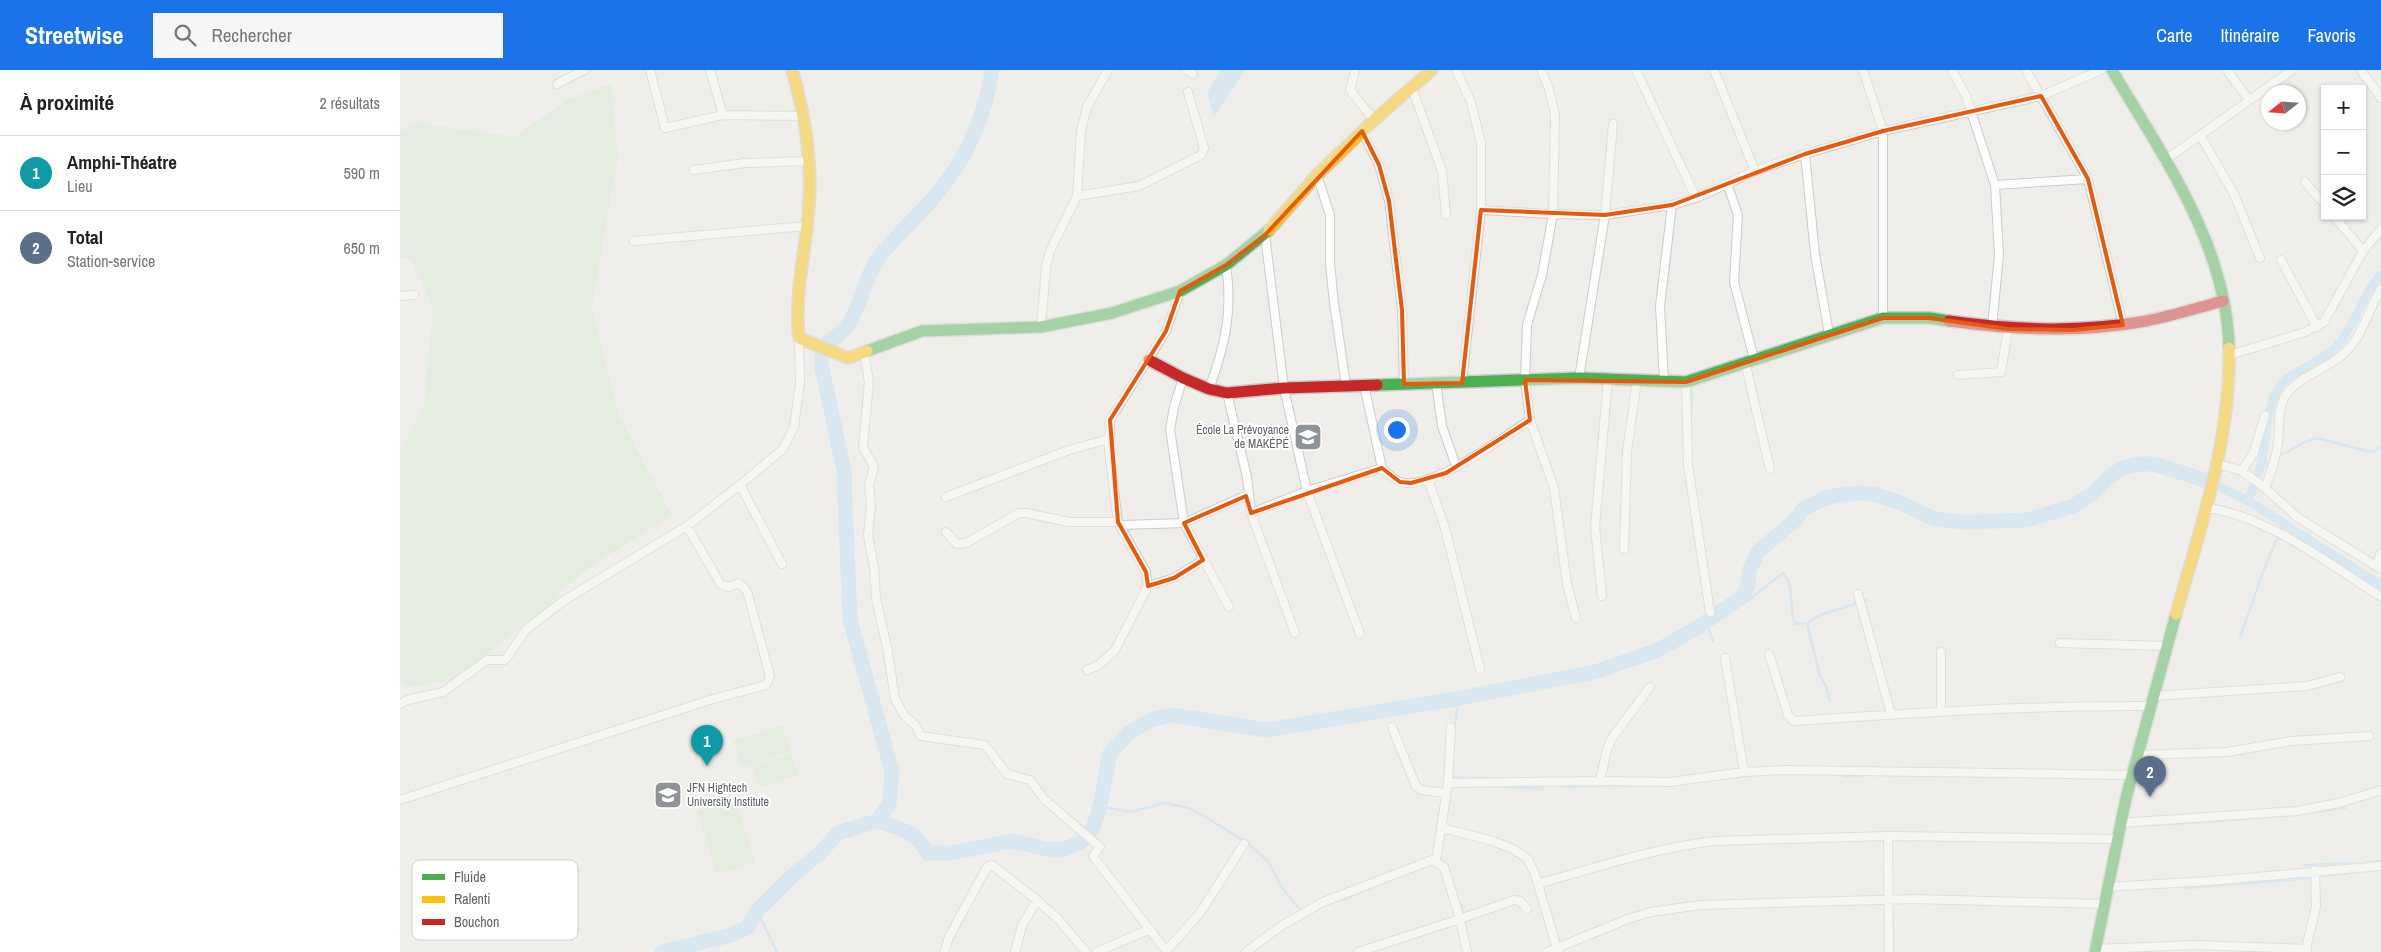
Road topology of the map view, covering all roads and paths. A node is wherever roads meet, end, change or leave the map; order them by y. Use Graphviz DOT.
graph roads {
  1 [pos="584,70"];
  2 [pos="650,70"];
  3 [pos="710,70"];
  4 [pos="792,70"];
  5 [pos="1108,70"];
  6 [pos="1355,70"];
  7 [pos="1432,70"];
  8 [pos="1456,70"];
  9 [pos="1541,70"];
  10 [pos="1636,70"];
  11 [pos="1714,70"];
  12 [pos="1863,70"];
  13 [pos="1952,70"];
  14 [pos="2026,70"];
  15 [pos="2101,70"];
  16 [pos="2112,70"];
  17 [pos="2227,70"];
  18 [pos="2292,70"];
  19 [pos="2361,70"];
  20 [pos="557,84"];
  21 [pos="1412,88"];
  22 [pos="1188,92"];
  23 [pos="2041,96"];
  24 [pos="2381,98"];
  25 [pos="2249,100"];
  26 [pos="1971,112"];
  27 [pos="723,115"];
  28 [pos="805,116"];
  29 [pos="1374,120"];
  30 [pos="1613,124"];
  31 [pos="1362,131"];
  32 [pos="1883,132"];
  33 [pos="2200,135"];
  34 [pos="1805,154"];
  35 [pos="809,161"];
  36 [pos="2164,161"];
  37 [pos="694,170"];
  38 [pos="1755,172"];
  39 [pos="1317,175"];
  40 [pos="2088,179"];
  41 [pos="2306,182"];
  42 [pos="1727,183"];
  43 [pos="1994,185"];
  44 [pos="1077,196"];
  45 [pos="1696,198"];
  46 [pos="2321,201"];
  47 [pos="1672,205"];
  48 [pos="1481,210"];
  49 [pos="1553,214"];
  50 [pos="1605,214"];
  51 [pos="1446,215"];
  52 [pos="2337,220"];
  53 [pos="806,226"];
  54 [pos="2381,229"];
  55 [pos="1265,236"];
  56 [pos="634,241"];
  57 [pos="2363,251"];
  58 [pos="2260,258"];
  59 [pos="2281,260"];
  60 [pos="1226,265"];
  61 [pos="2381,289"];
  62 [pos="1180,291"];
  63 [pos="414,295"];
  64 [pos="400,296"];
  65 [pos="2223,300"];
  66 [pos="1883,318"];
  67 [pos="2123,324"];
  68 [pos="1041,327"];
  69 [pos="1992,327"];
  70 [pos="2317,327"];
  71 [pos="2008,329"];
  72 [pos="1829,334"];
  73 [pos="799,338"];
  74 [pos="864,352"];
  75 [pos="2230,355"];
  76 [pos="1149,360"];
  77 [pos="1750,360"];
  78 [pos="1958,375"];
  79 [pos="1183,378"];
  80 [pos="1579,378"];
  81 [pos="1608,379"];
  82 [pos="1525,380"];
  83 [pos="1637,380"];
  84 [pos="1462,382"];
  85 [pos="1664,382"];
  86 [pos="1686,382"];
  87 [pos="1436,383"];
  88 [pos="1404,384"];
  89 [pos="1364,385"];
  90 [pos="1346,386"];
  91 [pos="1284,388"];
  92 [pos="1209,389"];
  93 [pos="1227,393"];
  94 [pos="2265,415"];
  95 [pos="1530,420"];
  96 [pos="1110,440"];
  97 [pos="1456,466"];
  98 [pos="2218,467"];
  99 [pos="1382,468"];
  100 [pos="1770,469"];
  101 [pos="2242,471"];
  102 [pos="1428,479"];
  103 [pos="740,485"];
  104 [pos="2265,488"];
  105 [pos="1307,491"];
  106 [pos="1249,494"];
  107 [pos="946,497"];
  108 [pos="2208,504"];
  109 [pos="1251,514"];
  110 [pos="1184,523"];
  111 [pos="1120,524"];
  112 [pos="686,526"];
  113 [pos="946,532"];
  114 [pos="1624,549"];
  115 [pos="2381,552"];
  116 [pos="1203,560"];
  117 [pos="782,564"];
  118 [pos="2379,568"];
  119 [pos="1148,586"];
  120 [pos="1858,594"];
  121 [pos="1602,596"];
  122 [pos="2381,597"];
  123 [pos="1229,607"];
  124 [pos="1710,612"];
  125 [pos="1576,618"];
  126 [pos="1295,633"];
  127 [pos="1360,634"];
  128 [pos="2060,643"];
  129 [pos="2167,646"];
  130 [pos="1941,652"];
  131 [pos="1769,654"];
  132 [pos="1724,658"];
  133 [pos="1480,669"];
  134 [pos="1087,670"];
  135 [pos="2340,677"];
  136 [pos="1650,687"];
  137 [pos="2151,701"];
  138 [pos="400,704"];
  139 [pos="1941,710"];
  140 [pos="1891,714"];
  141 [pos="1451,726"];
  142 [pos="1392,728"];
  143 [pos="2369,736"];
  144 [pos="2136,755"];
  145 [pos="1744,772"];
  146 [pos="2131,775"];
  147 [pos="1600,781"];
  148 [pos="1448,783"];
  149 [pos="2381,790"];
  150 [pos="1446,793"];
  151 [pos="400,799"];
  152 [pos="2120,823"];
  153 [pos="1442,828"];
  154 [pos="1888,836"];
  155 [pos="2117,839"];
  156 [pos="1244,844"];
  157 [pos="1436,861"];
  158 [pos="2381,866"];
  159 [pos="2315,870"];
  160 [pos="1538,884"];
  161 [pos="2107,888"];
  162 [pos="1037,900"];
  163 [pos="1888,901"];
  164 [pos="2103,904"];
  165 [pos="1527,909"];
  166 [pos="1460,919"];
  167 [pos="1150,929"];
  168 [pos="1558,950"];
  169 [pos="2306,950"];
  170 [pos="2095,951"];
  171 [pos="944,952"];
  172 [pos="1015,952"];
  173 [pos="1086,952"];
  174 [pos="1097,952"];
  175 [pos="1167,952"];
  176 [pos="1246,952"];
  177 [pos="1358,952"];
  178 [pos="1467,952"];
  179 [pos="1547,952"];
  180 [pos="1889,952"];
  1 -- 20 [label="street"];
  2 -- 27 [label="street"];
  3 -- 27 [label="street"];
  4 -- 28 [label="street"];
  5 -- 44 [label="street"];
  6 -- 29 [label="street"];
  7 -- 21 [label="street"];
  8 -- 48 [label="street"];
  9 -- 49 [label="street"];
  10 -- 45 [label="street"];
  11 -- 38 [label="street"];
  12 -- 32 [label="street"];
  13 -- 26 [label="street"];
  14 -- 23 [label="street"];
  15 -- 23 [label="street"];
  16 -- 36 [label="street"];
  17 -- 25 [label="street"];
  18 -- 25 [label="street"];
  19 -- 24 [label="street"];
  21 -- 29 [label="street"];
  21 -- 51 [label="street"];
  22 -- 44 [label="street"];
  23 -- 26 [label="street"];
  23 -- 40 [label="street"];
  25 -- 33 [label="street"];
  26 -- 32 [label="street"];
  26 -- 43 [label="street"];
  27 -- 28 [label="street"];
  28 -- 35 [label="street"];
  29 -- 31 [label="street"];
  30 -- 50 [label="street"];
  31 -- 39 [label="street"];
  31 -- 88 [label="street"];
  32 -- 34 [label="street"];
  32 -- 66 [label="street"];
  33 -- 36 [label="street"];
  33 -- 58 [label="street"];
  34 -- 38 [label="street"];
  34 -- 72 [label="street"];
  35 -- 37 [label="street"];
  35 -- 53 [label="street"];
  36 -- 65 [label="street"];
  38 -- 42 [label="street"];
  39 -- 55 [label="street"];
  39 -- 90 [label="street"];
  40 -- 43 [label="street"];
  40 -- 67 [label="street"];
  41 -- 46 [label="street"];
  42 -- 45 [label="street"];
  42 -- 77 [label="street"];
  43 -- 69 [label="street"];
  44 -- 68 [label="street"];
  45 -- 47 [label="street"];
  47 -- 50 [label="street"];
  47 -- 85 [label="street"];
  48 -- 49 [label="street"];
  48 -- 84 [label="street"];
  49 -- 50 [label="street"];
  49 -- 82 [label="street"];
  50 -- 80 [label="street"];
  52 -- 57 [label="street"];
  53 -- 56 [label="street"];
  53 -- 73 [label="street"];
  54 -- 57 [label="street"];
  55 -- 60 [label="street"];
  55 -- 91 [label="street"];
  57 -- 70 [label="street"];
  59 -- 70 [label="street"];
  60 -- 62 [label="street"];
  60 -- 92 [label="street"];
  61 -- 104 [label="street"];
  62 -- 68 [label="street"];
  62 -- 76 [label="street"];
  63 -- 64 [label="street"];
  65 -- 67 [label="street"];
  65 -- 75 [label="street"];
  66 -- 69 [label="street"];
  66 -- 72 [label="street"];
  67 -- 71 [label="street"];
  68 -- 74 [label="street"];
  69 -- 71 [label="street"];
  70 -- 75 [label="street"];
  71 -- 78 [label="street"];
  72 -- 77 [label="street"];
  73 -- 74 [label="street"];
  73 -- 103 [label="street"];
  74 -- 167 [label="street"];
  75 -- 98 [label="street"];
  76 -- 79 [label="street"];
  76 -- 96 [label="street"];
  77 -- 86 [label="street"];
  77 -- 100 [label="street"];
  79 -- 92 [label="street"];
  79 -- 110 [label="street"];
  80 -- 81 [label="street"];
  80 -- 82 [label="street"];
  81 -- 83 [label="street"];
  81 -- 121 [label="street"];
  82 -- 84 [label="street"];
  82 -- 95 [label="street"];
  83 -- 85 [label="street"];
  83 -- 114 [label="street"];
  84 -- 87 [label="street"];
  85 -- 86 [label="street"];
  86 -- 124 [label="street"];
  87 -- 88 [label="street"];
  87 -- 97 [label="street"];
  88 -- 89 [label="street"];
  89 -- 90 [label="street"];
  89 -- 99 [label="street"];
  90 -- 91 [label="street"];
  91 -- 93 [label="street"];
  91 -- 105 [label="street"];
  92 -- 93 [label="street"];
  93 -- 106 [label="street"];
  94 -- 101 [label="street"];
  95 -- 97 [label="street"];
  95 -- 125 [label="street"];
  96 -- 107 [label="street"];
  96 -- 111 [label="street"];
  97 -- 102 [label="street"];
  98 -- 101 [label="street"];
  98 -- 108 [label="street"];
  99 -- 102 [label="street"];
  99 -- 105 [label="street"];
  101 -- 104 [label="street"];
  102 -- 133 [label="street"];
  103 -- 112 [label="street"];
  103 -- 117 [label="street"];
  104 -- 118 [label="street"];
  105 -- 109 [label="street"];
  105 -- 127 [label="street"];
  106 -- 109 [label="street"];
  106 -- 110 [label="street"];
  108 -- 122 [label="street"];
  108 -- 129 [label="street"];
  109 -- 126 [label="street"];
  110 -- 111 [label="street"];
  110 -- 116 [label="street"];
  111 -- 113 [label="street"];
  111 -- 119 [label="street"];
  112 -- 138 [label="street"];
  112 -- 151 [label="street"];
  115 -- 118 [label="street"];
  116 -- 119 [label="street"];
  116 -- 123 [label="street"];
  119 -- 134 [label="street"];
  120 -- 140 [label="street"];
  128 -- 129 [label="street"];
  129 -- 137 [label="street"];
  130 -- 139 [label="street"];
  131 -- 140 [label="street"];
  132 -- 145 [label="street"];
  135 -- 137 [label="street"];
  136 -- 147 [label="street"];
  137 -- 139 [label="street"];
  137 -- 144 [label="street"];
  139 -- 140 [label="street"];
  141 -- 148 [label="street"];
  142 -- 150 [label="street"];
  143 -- 144 [label="street"];
  144 -- 146 [label="street"];
  145 -- 146 [label="street"];
  145 -- 147 [label="street"];
  146 -- 152 [label="street"];
  147 -- 148 [label="street"];
  148 -- 150 [label="street"];
  149 -- 152 [label="street"];
  150 -- 153 [label="street"];
  152 -- 155 [label="street"];
  153 -- 157 [label="street"];
  153 -- 160 [label="street"];
  154 -- 155 [label="street"];
  154 -- 160 [label="street"];
  154 -- 163 [label="street"];
  155 -- 161 [label="street"];
  156 -- 175 [label="street"];
  157 -- 166 [label="street"];
  157 -- 176 [label="street"];
  158 -- 159 [label="street"];
  159 -- 161 [label="street"];
  159 -- 169 [label="street"];
  160 -- 168 [label="street"];
  161 -- 164 [label="street"];
  162 -- 171 [label="street"];
  162 -- 172 [label="street"];
  162 -- 173 [label="street"];
  163 -- 164 [label="street"];
  163 -- 168 [label="street"];
  163 -- 180 [label="street"];
  164 -- 170 [label="street"];
  165 -- 166 [label="street"];
  166 -- 177 [label="street"];
  166 -- 178 [label="street"];
  167 -- 174 [label="street"];
  167 -- 175 [label="street"];
  168 -- 179 [label="street"];
  169 -- 170 [label="street"];
}
